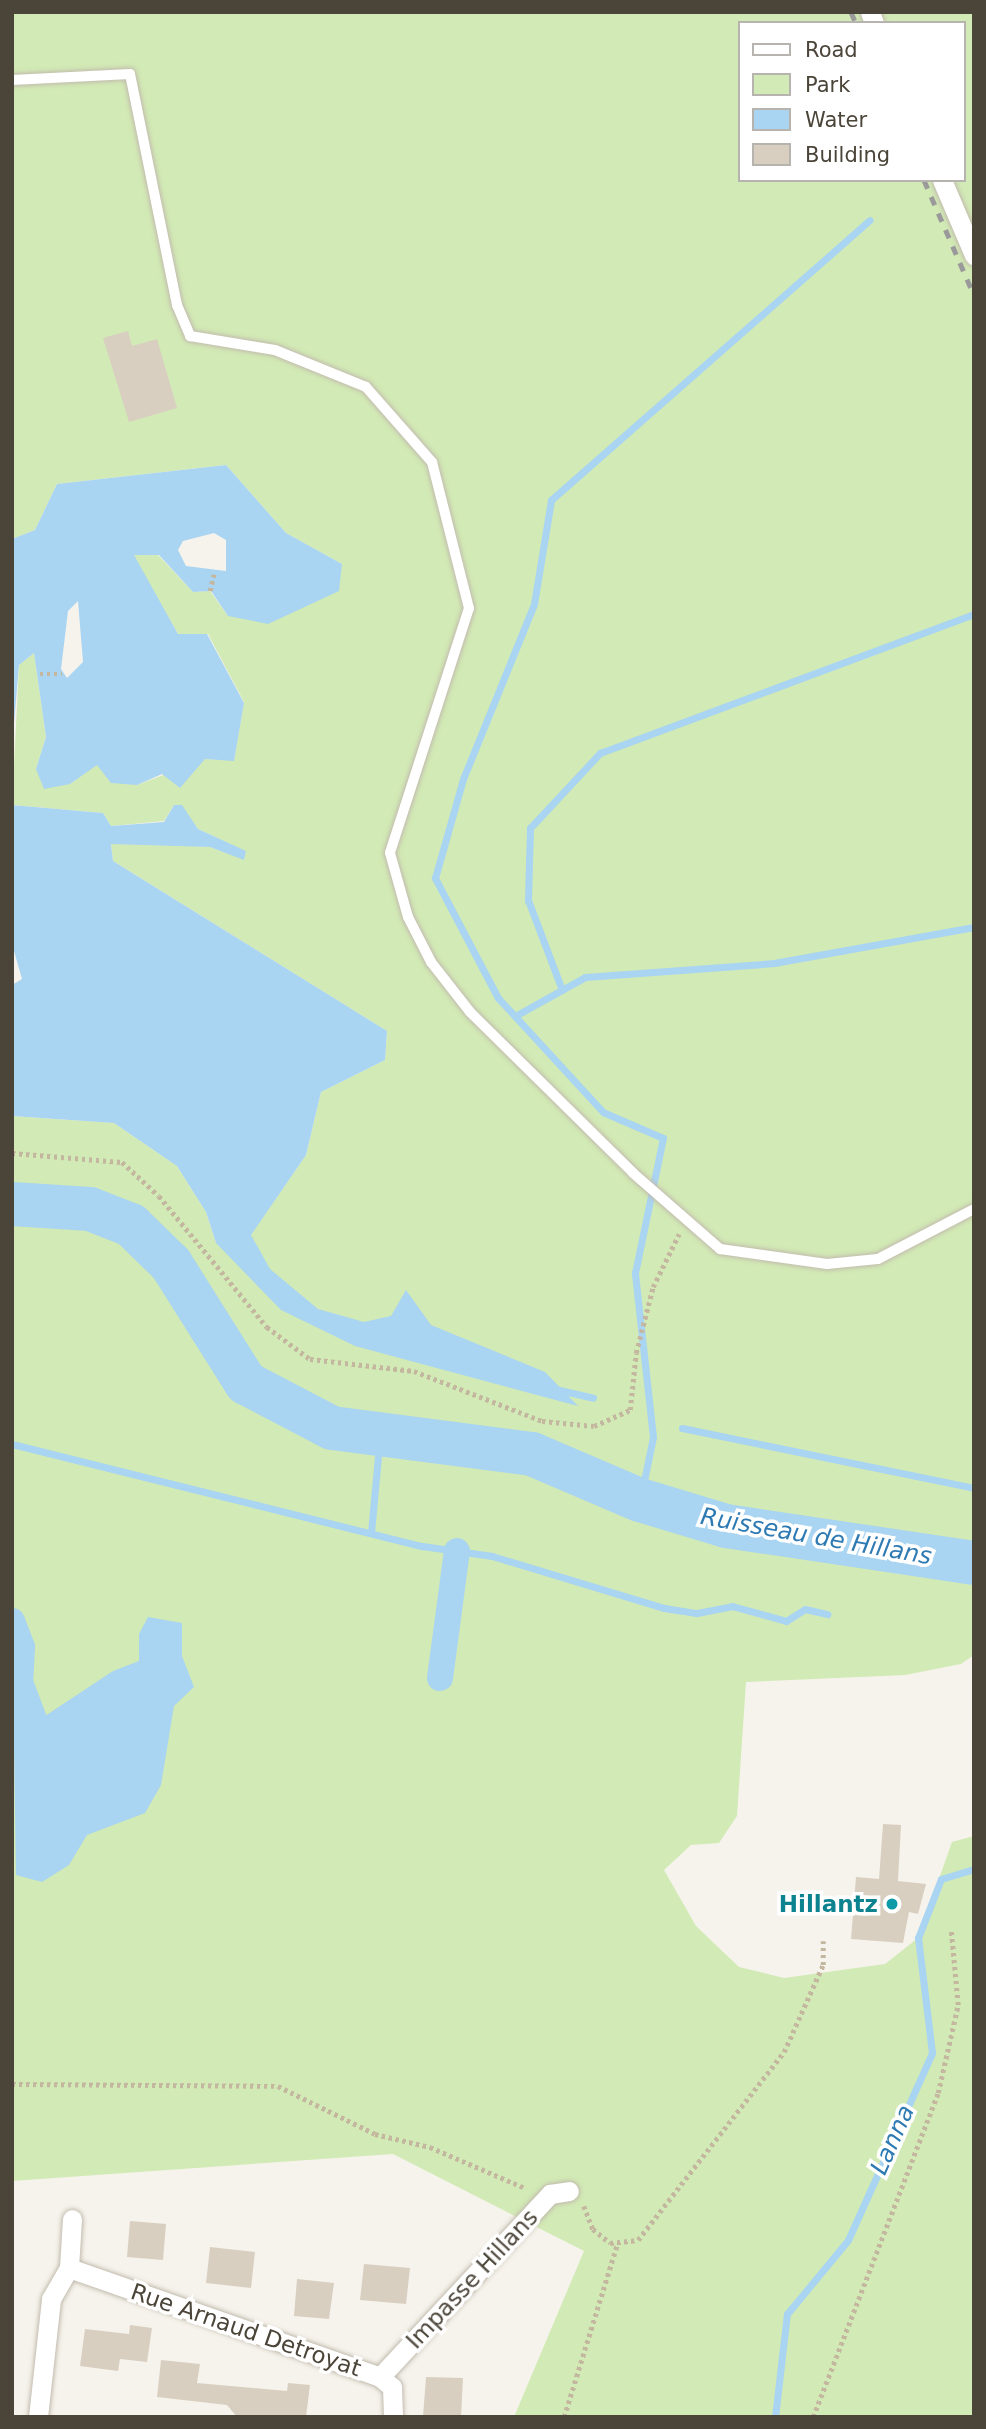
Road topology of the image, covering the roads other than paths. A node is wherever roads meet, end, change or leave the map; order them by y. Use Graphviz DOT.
graph roads {
  1 [pos="12,80"];
  2 [pos="943,182"];
  3 [pos="974,255"];
  4 [pos="974,1209"];
  5 [pos="559,2193"];
  6 [pos="72,2219"];
  7 [pos="69,2268"];
  8 [pos="380,2377"];
  9 [pos="38,2417"];
  10 [pos="393,2417"];
  1 -- 4 [label="lane"];
  2 -- 3 [label="street"];
  5 -- 8 [label="street, Impasse Hillans"];
  6 -- 7 [label="street"];
  7 -- 8 [label="street, Rue Arnaud Detroyat"];
  7 -- 9 [label="street"];
  8 -- 10 [label="street, Rue Arnaud Detroyat"];
}
